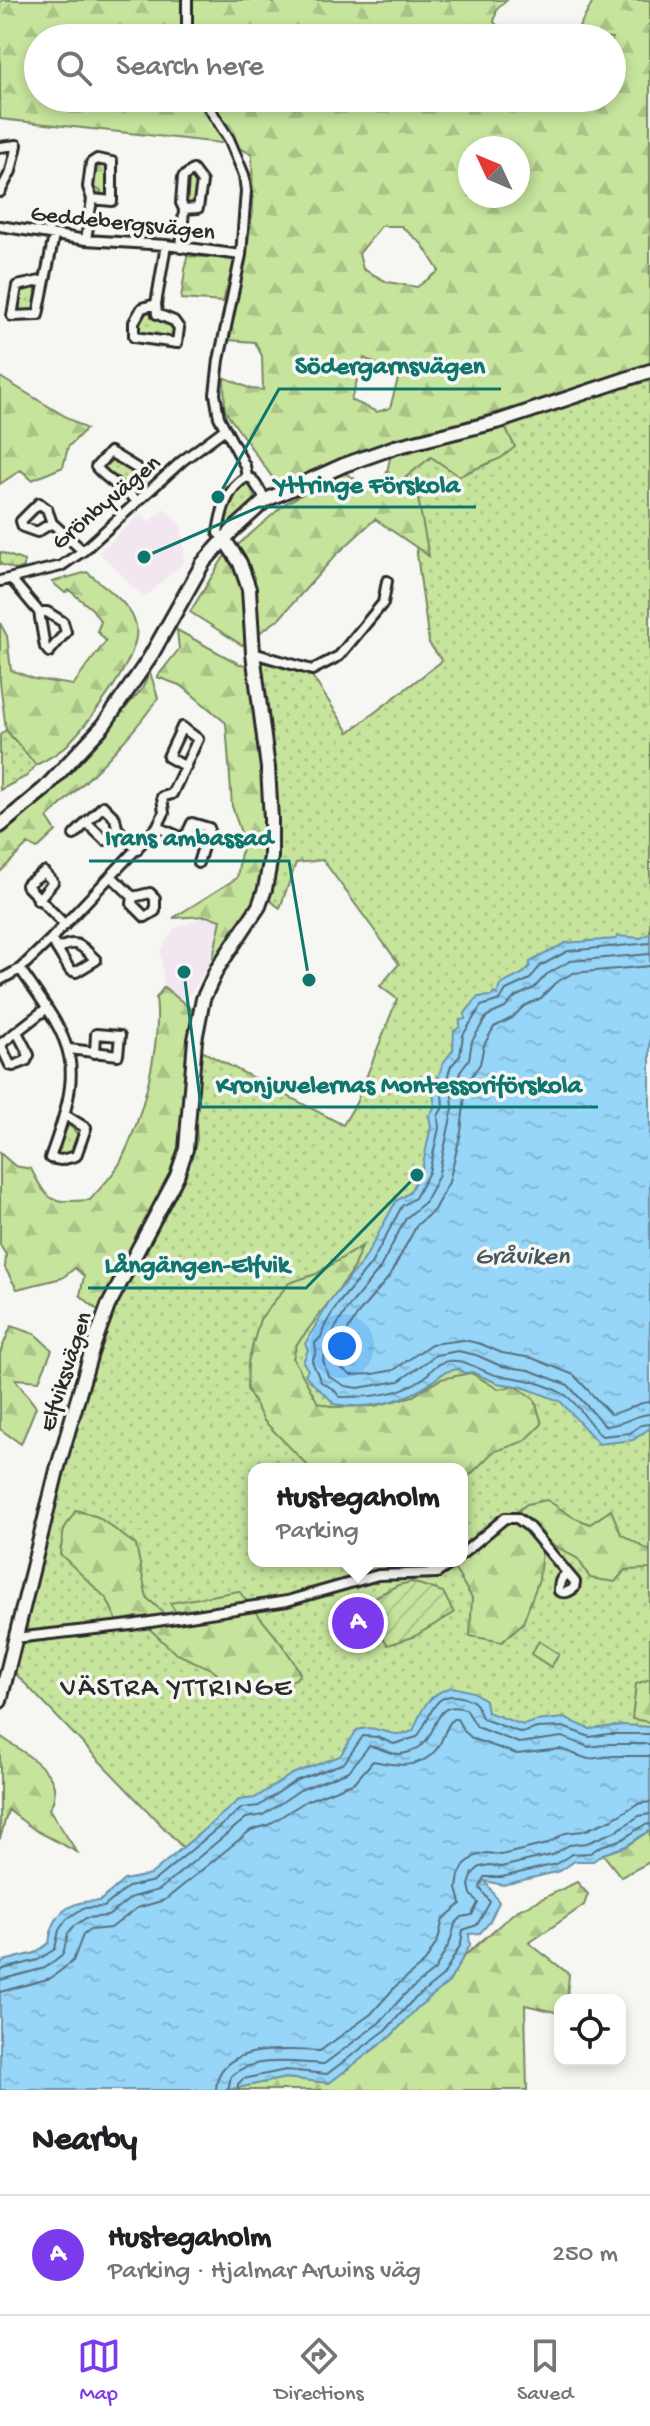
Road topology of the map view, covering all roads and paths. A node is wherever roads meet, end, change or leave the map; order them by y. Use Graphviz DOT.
graph roads {
  1 [pos="187,0"];
  2 [pos="187,24"];
  3 [pos="212,112"];
  4 [pos="0,147"];
  5 [pos="0,187"];
  6 [pos="92,199"];
  7 [pos="184,209"];
  8 [pos="0,226"];
  9 [pos="54,236"];
  10 [pos="86,240"];
  11 [pos="166,245"];
  12 [pos="181,248"];
  13 [pos="241,255"];
  14 [pos="45,280"];
  15 [pos="156,304"];
  16 [pos="650,371"];
  17 [pos="225,429"];
  18 [pos="247,477"];
  19 [pos="129,493"];
  20 [pos="266,500"];
  21 [pos="137,501"];
  22 [pos="52,523"];
  23 [pos="224,539"];
  24 [pos="83,551"];
  25 [pos="12,580"];
  26 [pos="0,581"];
  27 [pos="387,581"];
  28 [pos="39,612"];
  29 [pos="253,653"];
  30 [pos="186,767"];
  31 [pos="86,822"];
  32 [pos="0,826"];
  33 [pos="157,827"];
  34 [pos="117,828"];
  35 [pos="74,835"];
  36 [pos="185,838"];
  37 [pos="203,847"];
  38 [pos="137,850"];
  39 [pos="198,863"];
  40 [pos="111,876"];
  41 [pos="133,897"];
  42 [pos="38,900"];
  43 [pos="65,925"];
  44 [pos="51,939"];
  45 [pos="57,949"];
  46 [pos="20,969"];
  47 [pos="0,980"];
  48 [pos="47,1008"];
  49 [pos="17,1032"];
  50 [pos="69,1049"];
  51 [pos="95,1053"];
  52 [pos="65,1115"];
  53 [pos="468,1549"];
  54 [pos="446,1567"];
  55 [pos="567,1574"];
  56 [pos="15,1638"];
  57 [pos="0,1701"];
  1 -- 2 [label="street"];
  3 -- 13 [label="street"];
  4 -- 5 [label="street"];
  6 -- 6 [label="street"];
  6 -- 10 [label="street"];
  7 -- 12 [label="street"];
  8 -- 9 [label="street, Geddebergsvägen"];
  9 -- 10 [label="street, Geddebergsvägen"];
  9 -- 14 [label="street"];
  10 -- 11 [label="street, Geddebergsvägen"];
  11 -- 12 [label="street, Geddebergsvägen"];
  11 -- 15 [label="street"];
  12 -- 13 [label="street, Geddebergsvägen"];
  13 -- 17 [label="street"];
  14 -- 14 [label="street"];
  15 -- 15 [label="street"];
  16 -- 20 [label="street"];
  17 -- 18 [label="street"];
  17 -- 21 [label="street, Grönbyvägen"];
  18 -- 20 [label="street"];
  18 -- 23 [label="street"];
  19 -- 19 [label="street"];
  19 -- 21 [label="street"];
  20 -- 23 [label="street"];
  21 -- 24 [label="street, Grönbyvägen"];
  22 -- 24 [label="street"];
  23 -- 29 [label="street, Elfviksvägen"];
  23 -- 32 [label="street"];
  24 -- 25 [label="street, Grönbyvägen"];
  25 -- 26 [label="street, Grönbyvägen"];
  25 -- 28 [label="street"];
  27 -- 29 [label="street"];
  28 -- 28 [label="street"];
  29 -- 56 [label="street, Elfviksvägen"];
  30 -- 30 [label="street"];
  30 -- 33 [label="street"];
  31 -- 34 [label="street"];
  31 -- 34 [label="street"];
  31 -- 35 [label="street"];
  33 -- 36 [label="street"];
  33 -- 38 [label="street"];
  34 -- 38 [label="street"];
  36 -- 37 [label="street"];
  36 -- 37 [label="street"];
  37 -- 39 [label="street"];
  38 -- 40 [label="street"];
  40 -- 41 [label="street"];
  40 -- 43 [label="street"];
  42 -- 43 [label="street"];
  43 -- 44 [label="street"];
  44 -- 45 [label="street"];
  44 -- 46 [label="street"];
  45 -- 45 [label="street"];
  46 -- 47 [label="street"];
  46 -- 48 [label="street"];
  48 -- 49 [label="street"];
  48 -- 50 [label="street"];
  50 -- 51 [label="street"];
  50 -- 52 [label="street"];
  52 -- 52 [label="street"];
  53 -- 55 [label="street"];
  54 -- 56 [label="street"];
  56 -- 57 [label="street, Elfviksvägen"];
}
